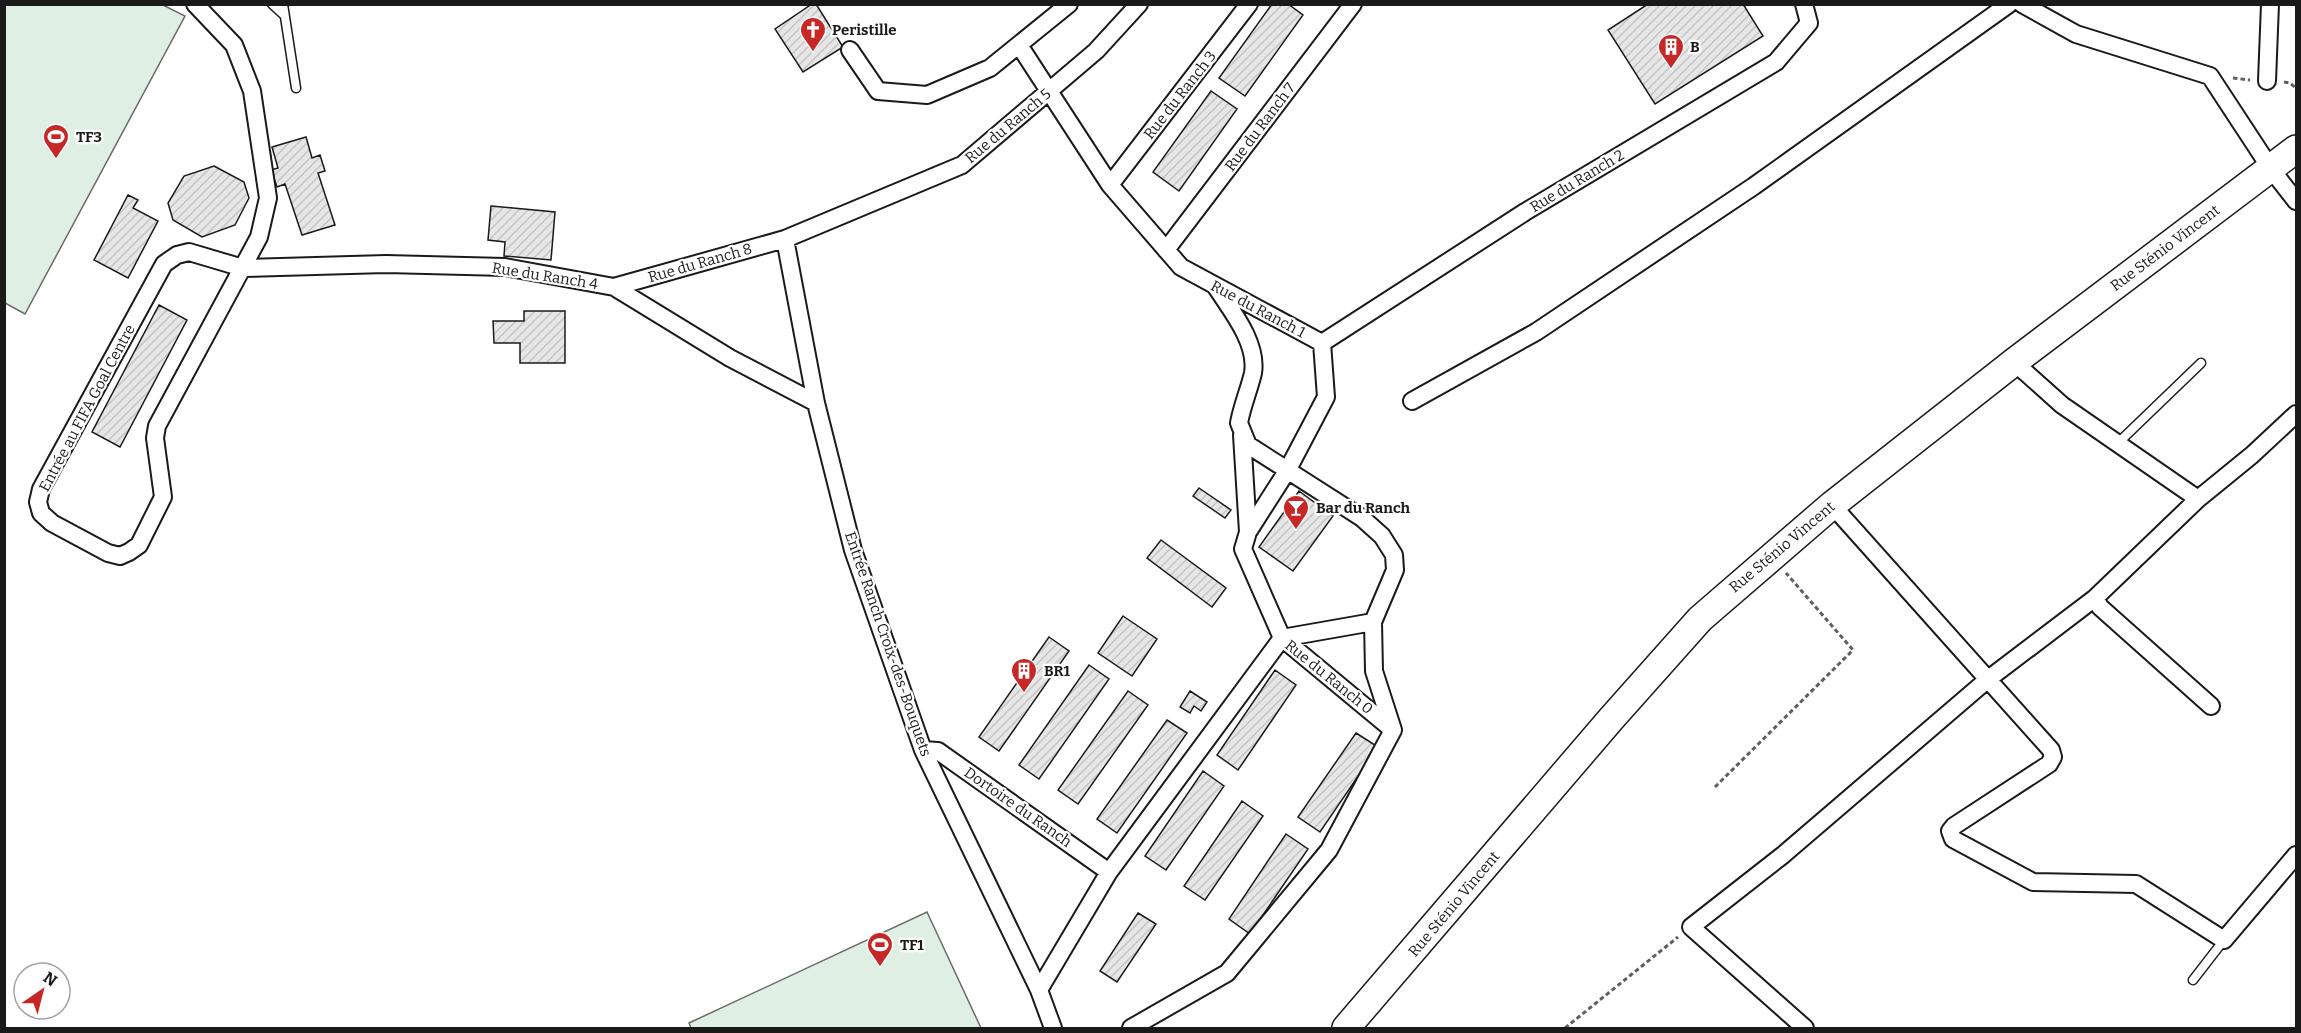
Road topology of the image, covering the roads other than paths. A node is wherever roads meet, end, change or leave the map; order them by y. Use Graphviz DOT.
graph roads {
  1 [pos="195,4"];
  2 [pos="272,4"];
  3 [pos="283,4"];
  4 [pos="1069,4"];
  5 [pos="1139,4"];
  6 [pos="1249,4"];
  7 [pos="1353,4"];
  8 [pos="1804,4"];
  9 [pos="2008,4"];
  10 [pos="2022,4"];
  11 [pos="2270,4"];
  12 [pos="284,15"];
  13 [pos="1019,45"];
  14 [pos="850,50"];
  15 [pos="2267,81"];
  16 [pos="296,88"];
  17 [pos="1050,90"];
  18 [pos="2296,149"];
  19 [pos="2271,169"];
  20 [pos="1110,185"];
  21 [pos="2296,201"];
  22 [pos="785,239"];
  23 [pos="1167,250"];
  24 [pos="243,268"];
  25 [pos="1216,286"];
  26 [pos="614,287"];
  27 [pos="1322,343"];
  28 [pos="2014,362"];
  29 [pos="2201,363"];
  30 [pos="1412,401"];
  31 [pos="816,403"];
  32 [pos="2296,414"];
  33 [pos="1242,435"];
  34 [pos="2119,442"];
  35 [pos="1287,471"];
  36 [pos="2198,500"];
  37 [pos="1832,505"];
  38 [pos="1248,532"];
  39 [pos="2095,598"];
  40 [pos="1373,622"];
  41 [pos="1282,638"];
  42 [pos="1987,680"];
  43 [pos="2211,706"];
  44 [pos="1393,730"];
  45 [pos="923,750"];
  46 [pos="2296,855"];
  47 [pos="1109,872"];
  48 [pos="2224,940"];
  49 [pos="2193,980"];
  50 [pos="1038,990"];
  51 [pos="1053,1029"];
  52 [pos="1131,1029"];
  53 [pos="1346,1029"];
  54 [pos="1805,1029"];
  1 -- 24 [label="street, Entrée au FIFA Goal Centre"];
  2 -- 12 [label="lane"];
  3 -- 12 [label="lane"];
  4 -- 13 [label="street"];
  5 -- 17 [label="street, Rue du Ranch 5"];
  6 -- 20 [label="street, Rue du Ranch 3"];
  7 -- 23 [label="street, Rue du Ranch 7"];
  8 -- 27 [label="street, Rue du Ranch 2"];
  9 -- 30 [label="street"];
  10 -- 19 [label="street"];
  11 -- 15 [label="street"];
  12 -- 16 [label="lane"];
  13 -- 14 [label="street"];
  13 -- 17 [label="street, Rue du Ranch 1"];
  17 -- 20 [label="street, Rue du Ranch 1"];
  17 -- 22 [label="street, Rue du Ranch 5"];
  18 -- 19 [label="main road, Rue Sténio Vincent"];
  19 -- 21 [label="street"];
  19 -- 28 [label="main road, Rue Sténio Vincent"];
  20 -- 23 [label="street, Rue du Ranch 1"];
  22 -- 26 [label="street, Rue du Ranch 8"];
  22 -- 31 [label="street, Entrée Ranch Croix-des-Bouquets"];
  23 -- 25 [label="street, Rue du Ranch 1"];
  24 -- 24 [label="street, Entrée au FIFA Goal Centre"];
  24 -- 26 [label="street, Rue du Ranch 4"];
  25 -- 27 [label="street, Rue du Ranch 1"];
  25 -- 33 [label="street"];
  26 -- 31 [label="street, Rue du Ranch 4"];
  27 -- 35 [label="street, Rue du Ranch 1"];
  28 -- 34 [label="street"];
  28 -- 37 [label="main road, Rue Sténio Vincent"];
  29 -- 34 [label="lane"];
  31 -- 45 [label="street, Entrée Ranch Croix-des-Bouquets"];
  32 -- 36 [label="street"];
  33 -- 35 [label="street"];
  33 -- 38 [label="street"];
  34 -- 36 [label="street"];
  35 -- 38 [label="street, Rue du Ranch 1"];
  35 -- 40 [label="street"];
  36 -- 39 [label="street"];
  37 -- 42 [label="street"];
  37 -- 53 [label="main road, Rue Sténio Vincent"];
  38 -- 41 [label="street"];
  39 -- 42 [label="street"];
  39 -- 43 [label="street"];
  40 -- 41 [label="street"];
  40 -- 44 [label="street"];
  41 -- 44 [label="street, Rue du Ranch 0"];
  41 -- 47 [label="street, Rue du Ranch 0"];
  42 -- 48 [label="street"];
  42 -- 54 [label="street"];
  44 -- 52 [label="street"];
  45 -- 47 [label="street, Dortoire du Ranch"];
  45 -- 50 [label="street, Entrée Ranch Croix-des-Bouquets"];
  46 -- 48 [label="street"];
  47 -- 50 [label="street, Rue du Ranch 0"];
  48 -- 49 [label="lane"];
  50 -- 51 [label="street, Entrée Ranch Croix-des-Bouquets"];
}
